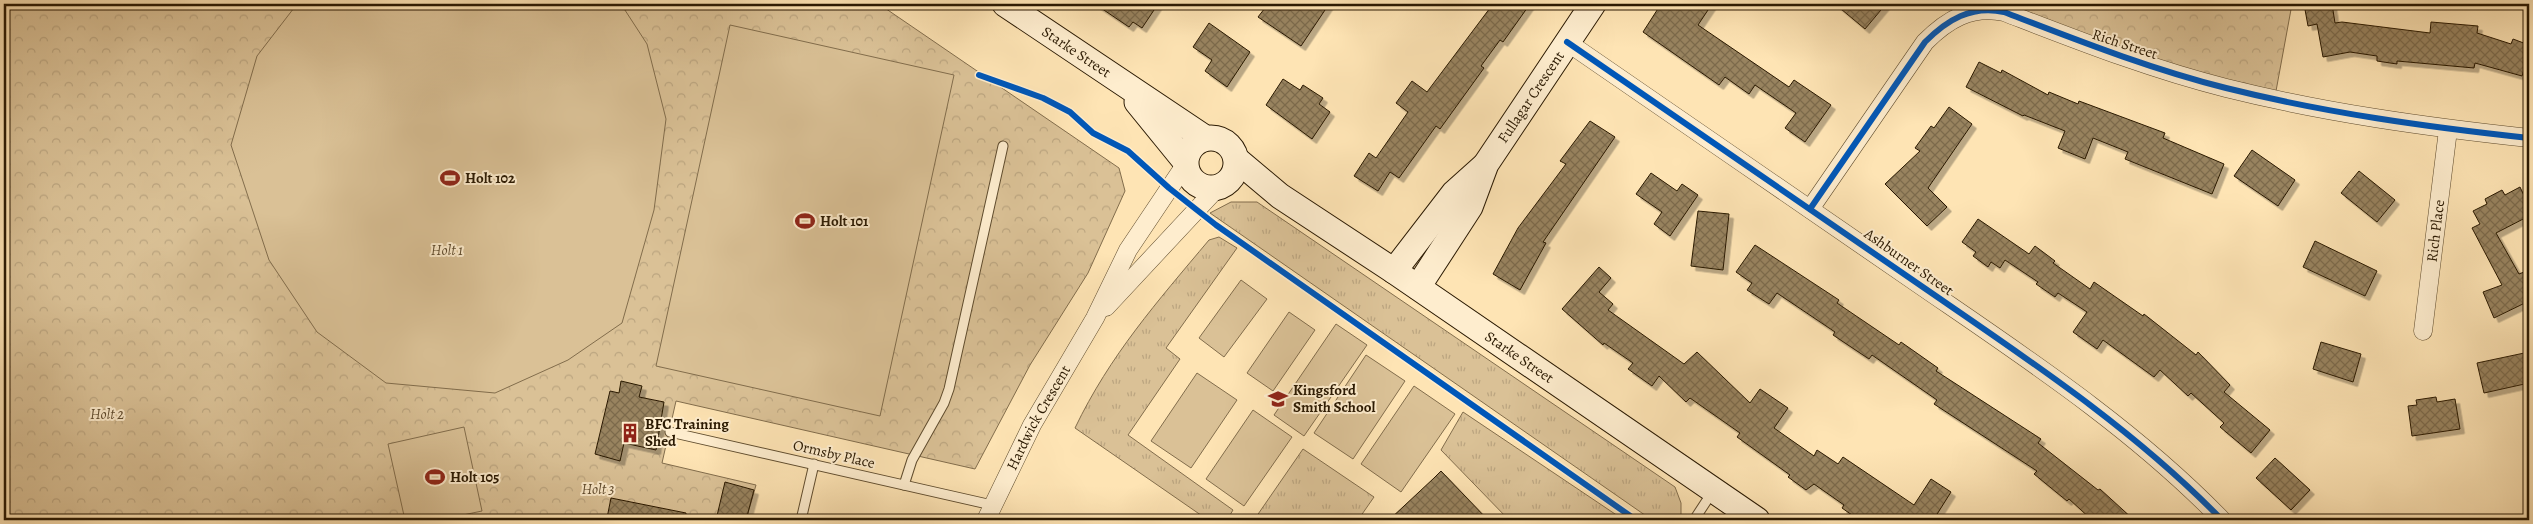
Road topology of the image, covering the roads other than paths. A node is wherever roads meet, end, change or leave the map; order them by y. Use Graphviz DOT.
graph roads {
  1 [pos="1593,4"];
  2 [pos="1013,9"];
  3 [pos="1567,42"];
  4 [pos="1123,84"];
  5 [pos="2448,130"];
  6 [pos="1205,138"];
  7 [pos="2529,138"];
  8 [pos="1003,146"];
  9 [pos="1236,159"];
  10 [pos="1185,163"];
  11 [pos="1486,164"];
  12 [pos="1223,185"];
  13 [pos="1280,196"];
  14 [pos="1810,209"];
  15 [pos="1394,271"];
  16 [pos="1418,287"];
  17 [pos="1095,318"];
  18 [pos="2423,331"];
  19 [pos="670,432"];
  20 [pos="814,464"];
  21 [pos="904,485"];
  22 [pos="1714,491"];
  23 [pos="989,513"];
  24 [pos="801,520"];
  25 [pos="1694,520"];
  26 [pos="1757,520"];
  27 [pos="2222,520"];
  1 -- 3 [label="street, Fullagar Crescent"];
  2 -- 4 [label="street, Starke Street"];
  3 -- 11 [label="street, Fullagar Crescent"];
  3 -- 14 [label="street, Ashburner Street"];
  4 -- 6 [label="street, Starke Street"];
  4 -- 10 [label="street, Starke Street"];
  5 -- 7 [label="street, Rich Street"];
  5 -- 14 [label="street, Rich Street"];
  5 -- 18 [label="street, Rich Place"];
  6 -- 9 [label="street"];
  6 -- 10 [label="street"];
  8 -- 21 [label="lane"];
  9 -- 12 [label="street"];
  9 -- 13 [label="street, Starke Street"];
  10 -- 12 [label="street"];
  10 -- 17 [label="street, Hardwick Crescent"];
  11 -- 15 [label="street, Fullagar Crescent"];
  11 -- 16 [label="street, Fullagar Crescent"];
  12 -- 13 [label="street, Starke Street"];
  12 -- 17 [label="street, Hardwick Crescent"];
  13 -- 15 [label="street, Starke Street"];
  14 -- 27 [label="street, Ashburner Street"];
  15 -- 16 [label="street, Starke Street"];
  16 -- 22 [label="street, Starke Street"];
  17 -- 23 [label="street, Hardwick Crescent"];
  19 -- 20 [label="lane, Ormsby Place"];
  20 -- 21 [label="lane, Ormsby Place"];
  20 -- 24 [label="lane"];
  21 -- 23 [label="lane, Ormsby Place"];
  22 -- 25 [label="lane"];
  22 -- 26 [label="street, Starke Street"];
}
